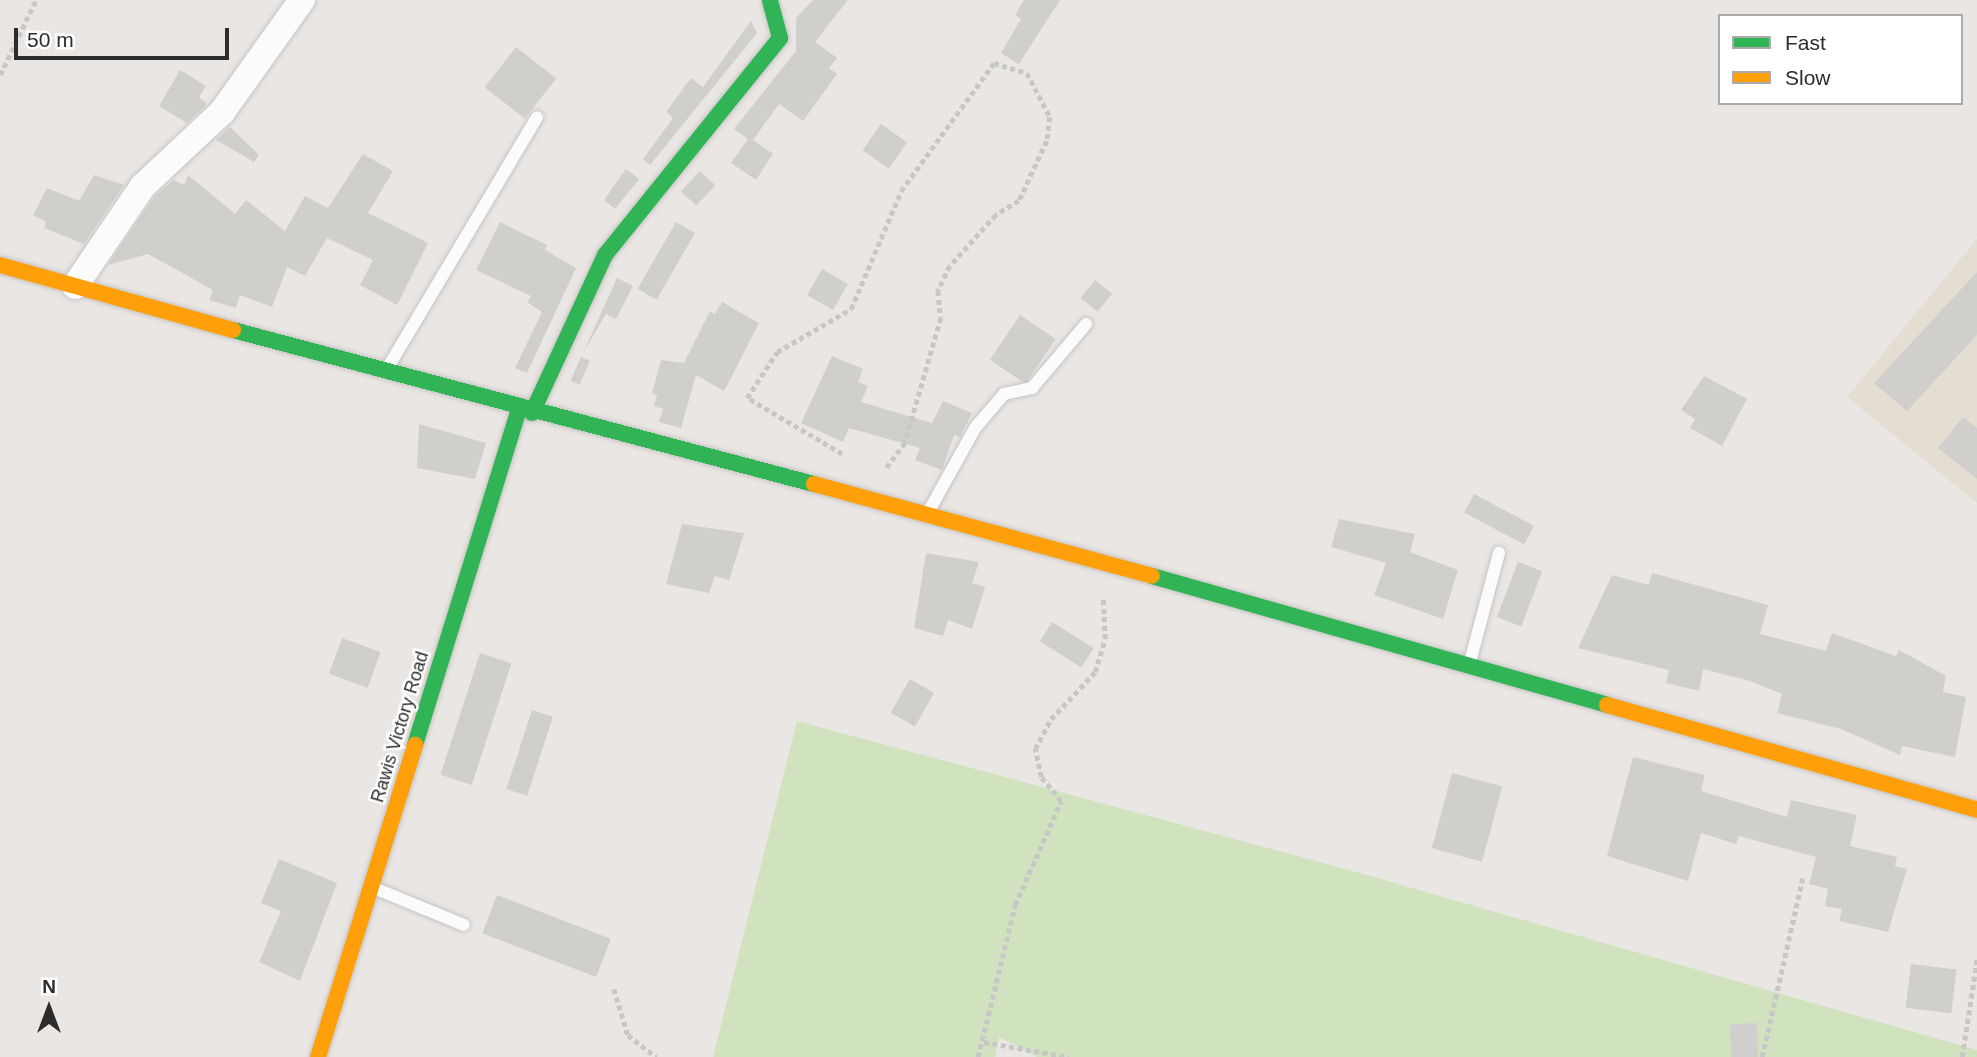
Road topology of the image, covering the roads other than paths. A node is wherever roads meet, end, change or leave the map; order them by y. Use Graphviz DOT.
graph roads {
  1 [pos="302,0"];
  2 [pos="770,0"];
  3 [pos="537,117"];
  4 [pos="0,265"];
  5 [pos="75,286"];
  6 [pos="1087,324"];
  7 [pos="386,372"];
  8 [pos="526,411"];
  9 [pos="928,513"];
  10 [pos="1499,553"];
  11 [pos="1468,669"];
  12 [pos="1977,810"];
  13 [pos="371,887"];
  14 [pos="464,925"];
  15 [pos="318,1057"];
  1 -- 5 [label="street"];
  2 -- 8 [label="main road, Rawis Victory Road"];
  3 -- 7 [label="lane"];
  4 -- 5 [label="main road"];
  5 -- 7 [label="main road"];
  6 -- 9 [label="lane"];
  7 -- 8 [label="main road"];
  8 -- 9 [label="main road"];
  8 -- 13 [label="main road, Rawis Victory Road"];
  9 -- 11 [label="main road"];
  10 -- 11 [label="lane"];
  11 -- 12 [label="main road"];
  13 -- 14 [label="lane"];
  13 -- 15 [label="main road, Rawis Victory Road"];
}
